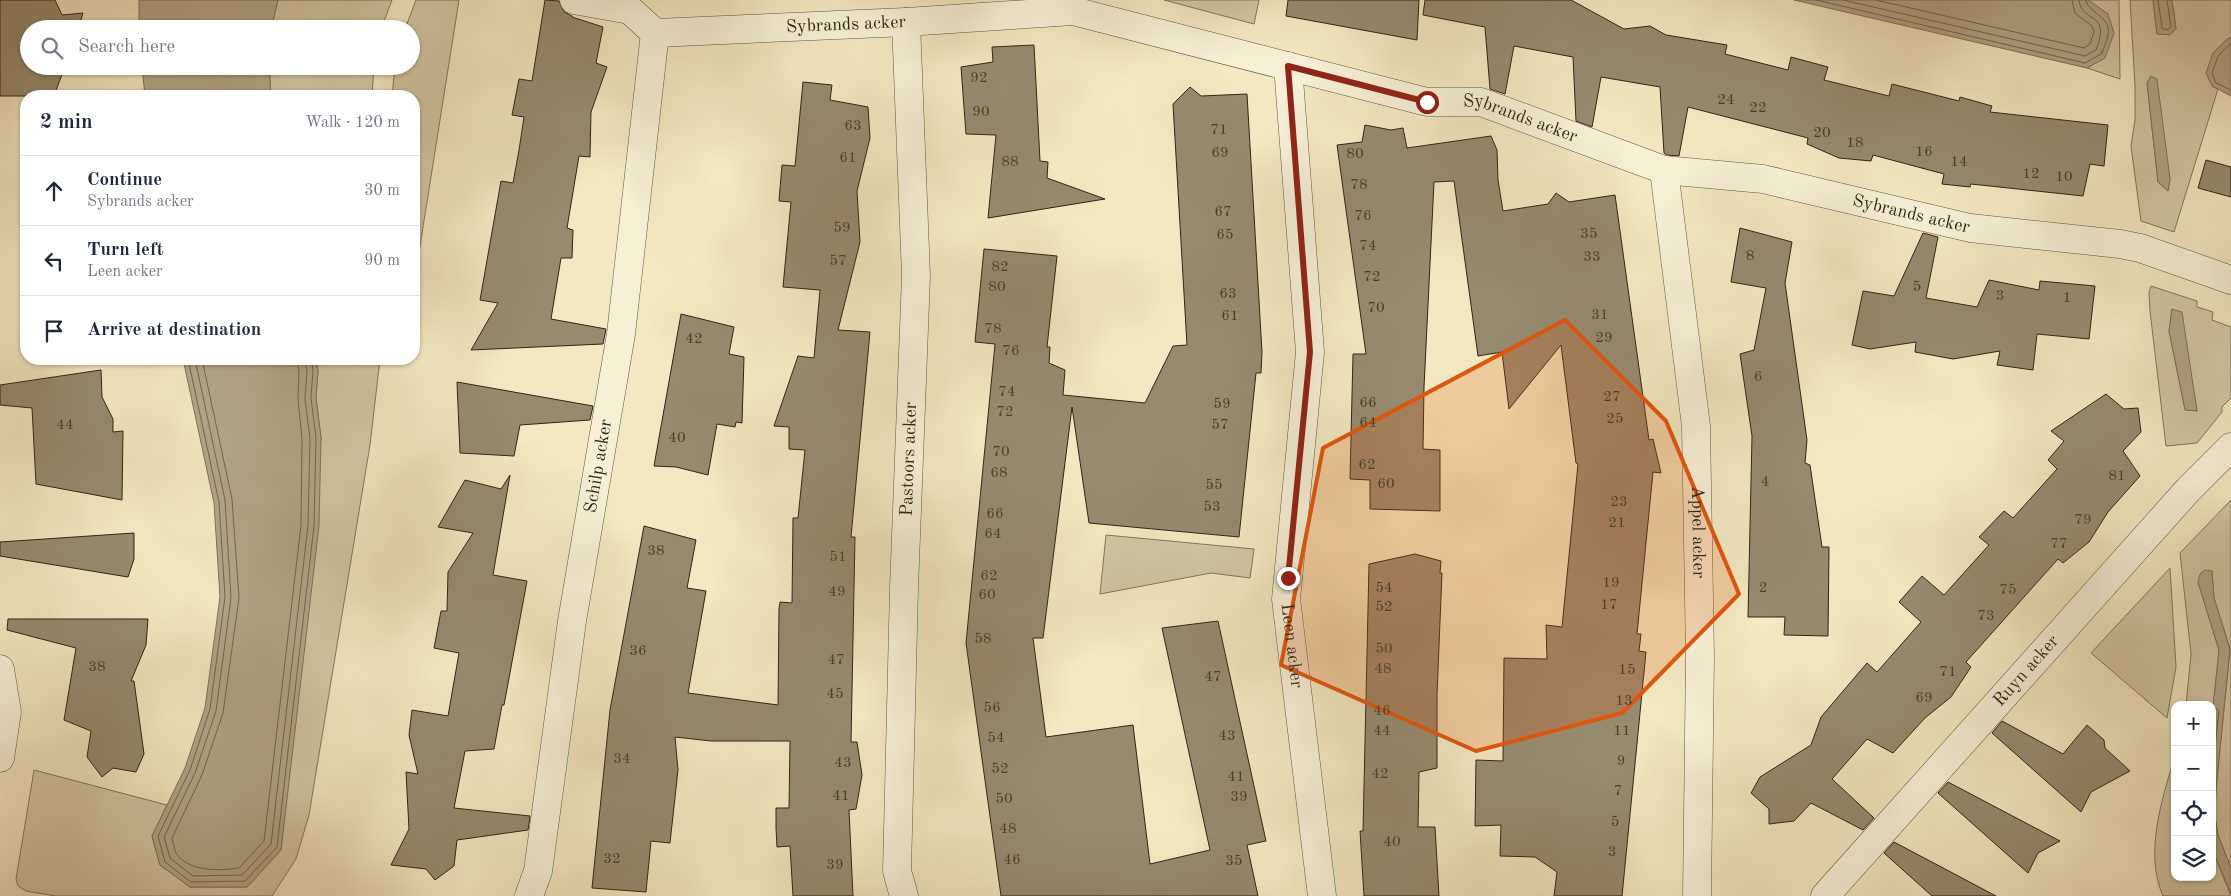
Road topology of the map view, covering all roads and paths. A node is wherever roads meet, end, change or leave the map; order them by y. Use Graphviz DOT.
graph roads {
  1 [pos="574,0"];
  2 [pos="906,22"];
  3 [pos="655,34"];
  4 [pos="1288,66"];
  5 [pos="1664,170"];
  6 [pos="2231,280"];
  7 [pos="2231,447"];
  8 [pos="0,669"];
  9 [pos="0,758"];
  10 [pos="529,896"];
  11 [pos="904,896"];
  12 [pos="1322,896"];
  13 [pos="1697,896"];
  14 [pos="1825,896"];
  1 -- 3 [label="street"];
  2 -- 3 [label="street, Sybrands acker"];
  2 -- 4 [label="street, Sybrands acker"];
  2 -- 11 [label="street, Pastoors acker"];
  3 -- 10 [label="street, Schilp acker"];
  4 -- 5 [label="street, Sybrands acker"];
  4 -- 12 [label="street, Leen acker"];
  5 -- 6 [label="street, Sybrands acker"];
  5 -- 13 [label="street, Appel acker"];
  7 -- 14 [label="street, Ruyn acker"];
  8 -- 9 [label="street"];
}
